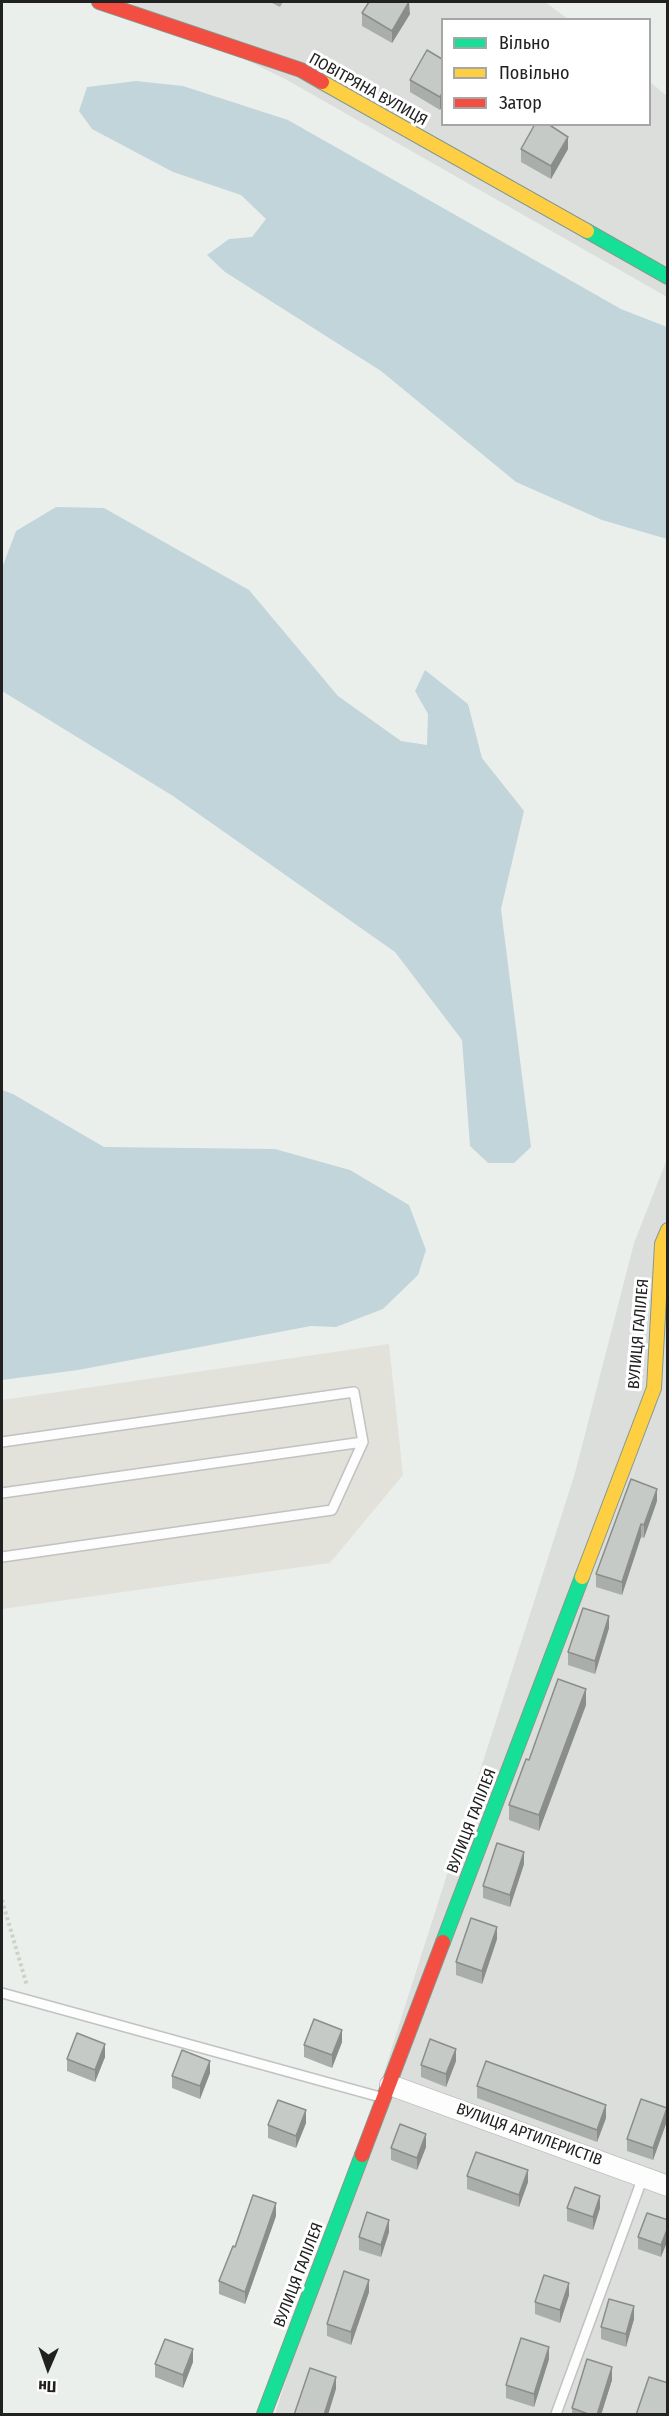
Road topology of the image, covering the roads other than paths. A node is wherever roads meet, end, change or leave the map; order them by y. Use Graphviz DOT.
graph roads {
  1 [pos="99,2"];
  2 [pos="668,277"];
  3 [pos="668,1230"];
  4 [pos="661,1391"];
  5 [pos="2,1442"];
  6 [pos="363,1442"];
  7 [pos="2,1493"];
  8 [pos="2,1557"];
  9 [pos="2,1993"];
  10 [pos="386,2091"];
  11 [pos="643,2177"];
  12 [pos="668,2186"];
  13 [pos="264,2415"];
  14 [pos="556,2415"];
  1 -- 2 [label="street, ПОВІТРЯНА ВУЛИЦЯ"];
  3 -- 4 [label="street, ВУЛИЦЯ ГАЛІЛЕЯ"];
  4 -- 10 [label="street, ВУЛИЦЯ ГАЛІЛЕЯ"];
  5 -- 6 [label="lane"];
  6 -- 7 [label="lane"];
  6 -- 8 [label="lane"];
  9 -- 10 [label="lane"];
  10 -- 11 [label="street, ВУЛИЦЯ АРТИЛЕРИСТІВ"];
  10 -- 13 [label="street, ВУЛИЦЯ ГАЛІЛЕЯ"];
  11 -- 12 [label="street, ВУЛИЦЯ АРТИЛЕРИСТІВ"];
  11 -- 14 [label="lane"];
}
